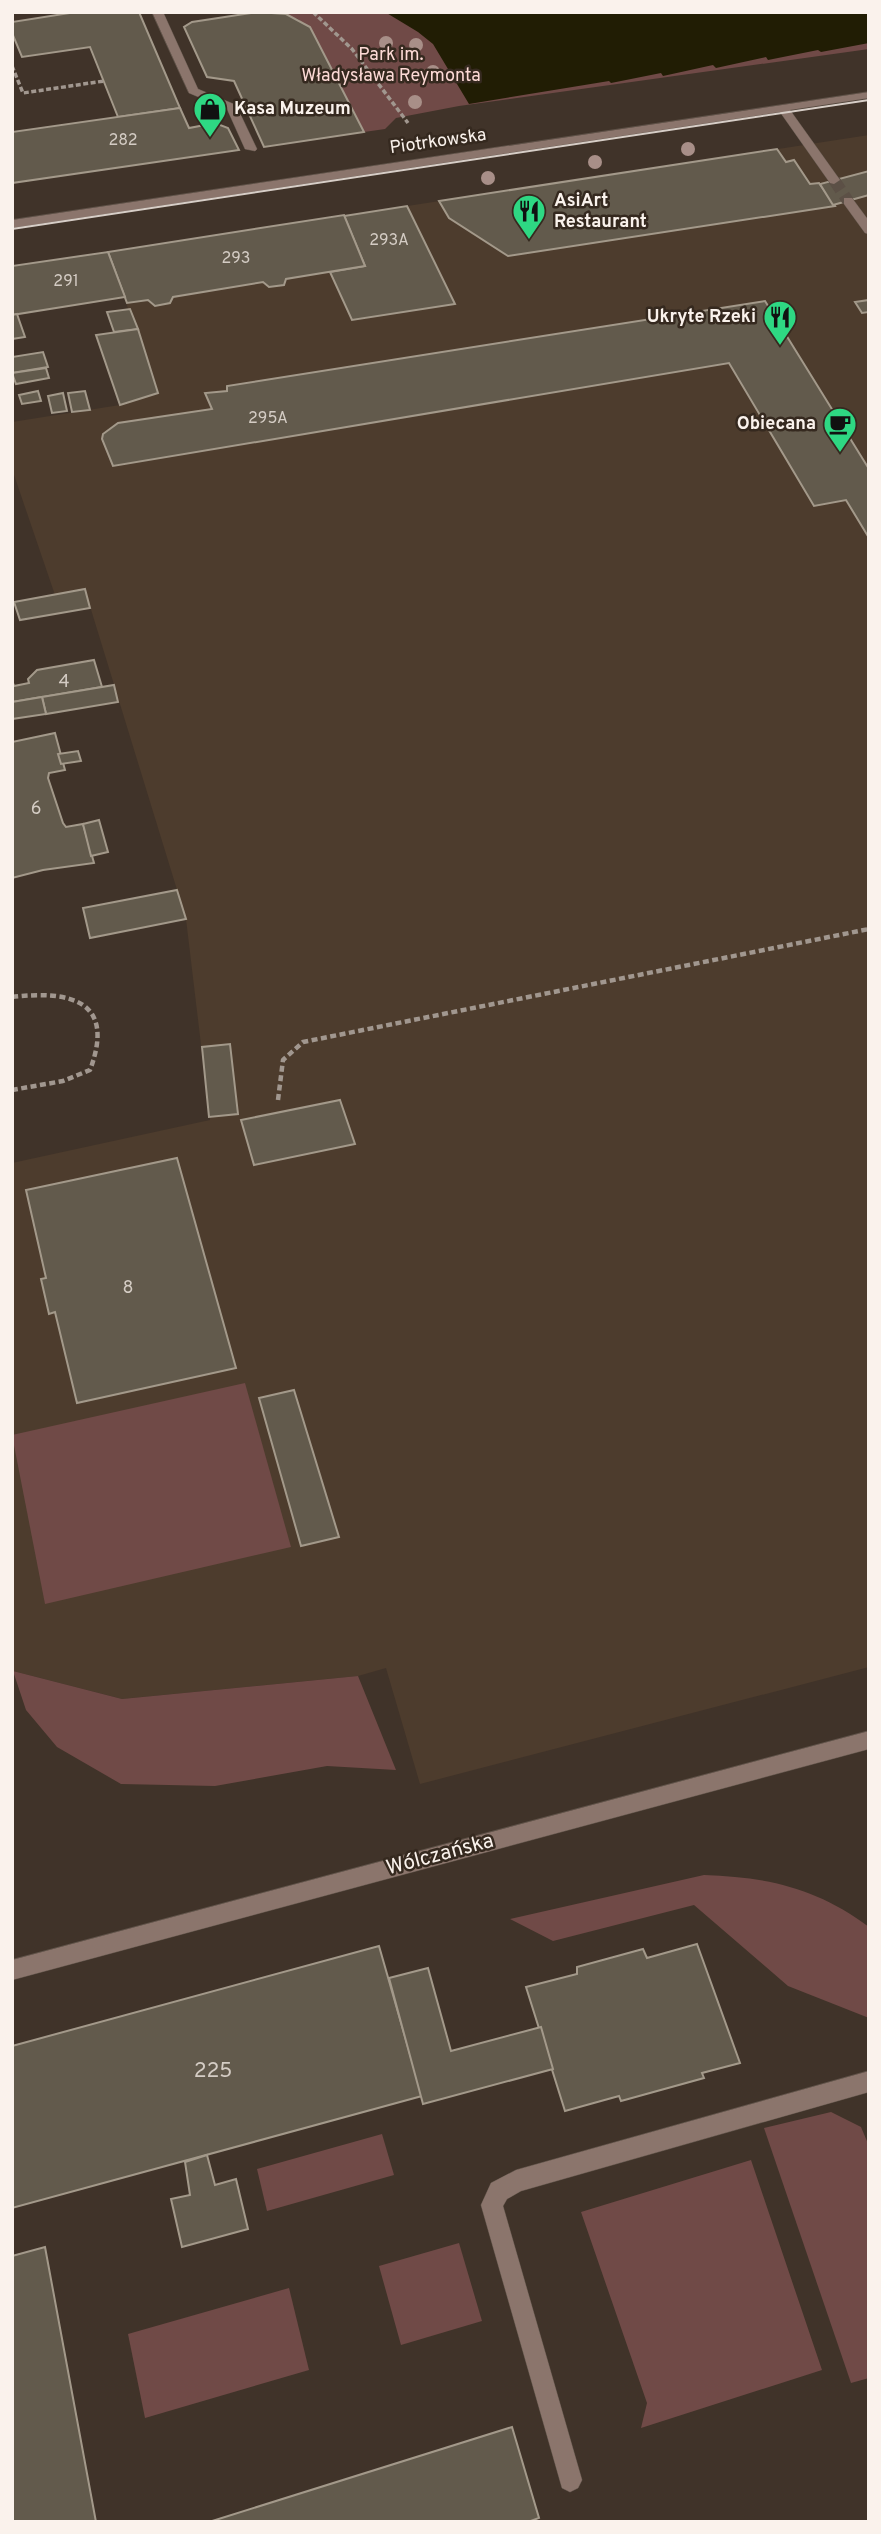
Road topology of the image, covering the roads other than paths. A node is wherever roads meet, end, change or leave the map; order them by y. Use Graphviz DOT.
graph roads {
  1 [pos="157,12"];
  2 [pos="869,95"];
  3 [pos="783,108"];
  4 [pos="251,149"];
  5 [pos="834,180"];
  6 [pos="848,201"];
  7 [pos="12,224"];
  8 [pos="869,230"];
  9 [pos="869,1740"];
  10 [pos="12,1970"];
  11 [pos="869,2081"];
  12 [pos="570,2480"];
  1 -- 4 [label="street"];
  2 -- 3 [label="street, Piotrkowska"];
  3 -- 5 [label="street"];
  3 -- 7 [label="street, Piotrkowska"];
  6 -- 8 [label="street"];
  9 -- 10 [label="street, Wólczańska"];
  11 -- 12 [label="street"];
}
